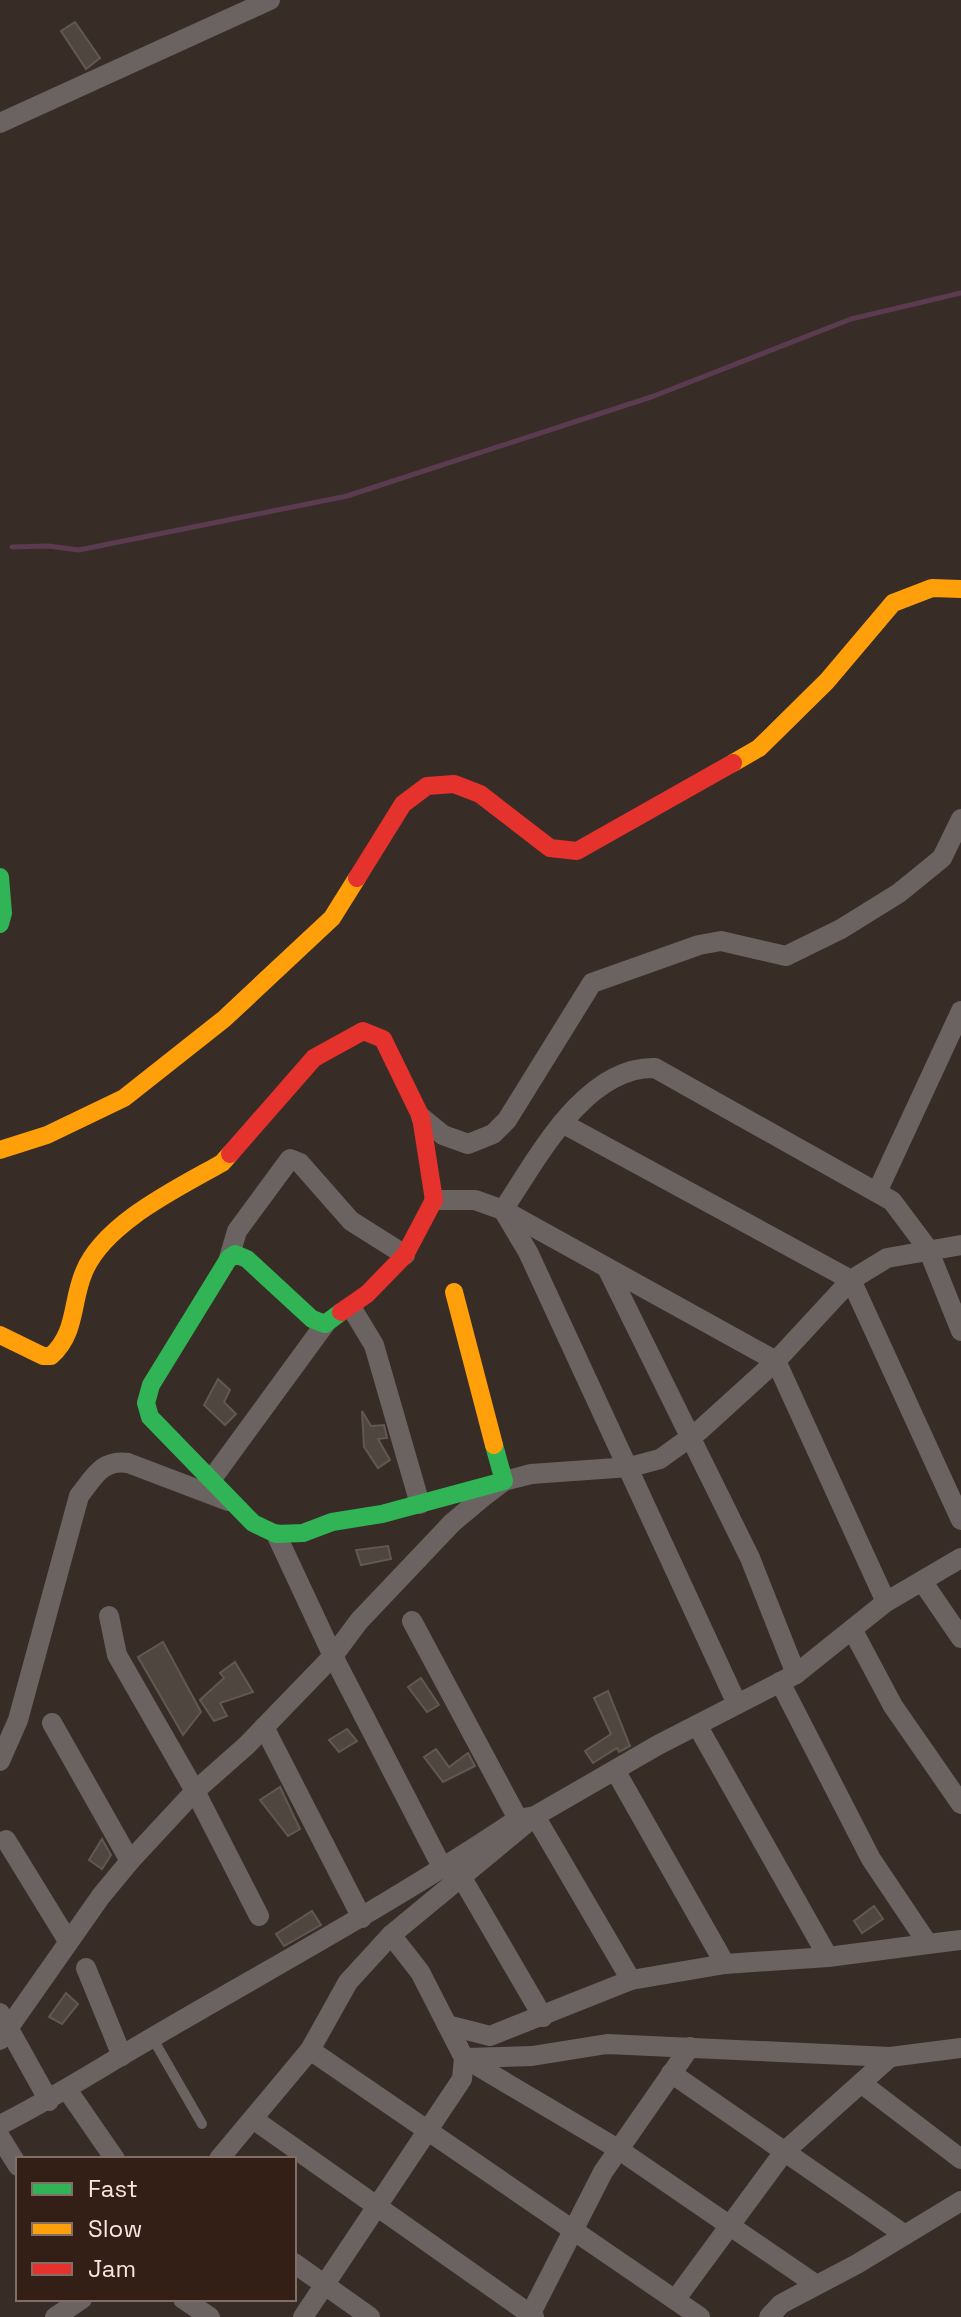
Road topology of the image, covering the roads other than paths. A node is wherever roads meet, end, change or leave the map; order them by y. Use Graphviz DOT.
graph roads {
  1 [pos="270,0"];
  2 [pos="0,123"];
  3 [pos="961,589"];
  4 [pos="961,819"];
  5 [pos="0,877"];
  6 [pos="0,924"];
  7 [pos="961,1011"];
  8 [pos="421,1117"];
  9 [pos="562,1123"];
  10 [pos="0,1150"];
  11 [pos="878,1190"];
  12 [pos="434,1200"];
  13 [pos="503,1210"];
  14 [pos="961,1245"];
  15 [pos="928,1249"];
  16 [pos="405,1255"];
  17 [pos="229,1258"];
  18 [pos="607,1268"];
  19 [pos="851,1280"];
  20 [pos="454,1292"];
  21 [pos="351,1307"];
  22 [pos="325,1324"];
  23 [pos="961,1331"];
  24 [pos="0,1335"];
  25 [pos="776,1361"];
  26 [pos="690,1436"];
  27 [pos="630,1467"];
  28 [pos="211,1480"];
  29 [pos="504,1481"];
  30 [pos="235,1504"];
  31 [pos="420,1504"];
  32 [pos="961,1520"];
  33 [pos="276,1534"];
  34 [pos="961,1558"];
  35 [pos="922,1581"];
  36 [pos="886,1602"];
  37 [pos="109,1616"];
  38 [pos="412,1621"];
  39 [pos="852,1629"];
  40 [pos="961,1638"];
  41 [pos="333,1656"];
  42 [pos="788,1678"];
  43 [pos="737,1704"];
  44 [pos="52,1723"];
  45 [pos="697,1725"];
  46 [pos="264,1727"];
  47 [pos="0,1761"];
  48 [pos="615,1770"];
  49 [pos="195,1791"];
  50 [pos="961,1804"];
  51 [pos="527,1818"];
  52 [pos="6,1840"];
  53 [pos="130,1861"];
  54 [pos="443,1869"];
  55 [pos="462,1878"];
  56 [pos="259,1916"];
  57 [pos="362,1918"];
  58 [pos="391,1935"];
  59 [pos="961,1940"];
  60 [pos="68,1941"];
  61 [pos="928,1944"];
  62 [pos="828,1957"];
  63 [pos="725,1964"];
  64 [pos="86,1968"];
  65 [pos="631,1980"];
  66 [pos="543,2017"];
  67 [pos="447,2025"];
  68 [pos="3,2027"];
  69 [pos="153,2039"];
  70 [pos="690,2047"];
  71 [pos="961,2048"];
  72 [pos="310,2050"];
  73 [pos="122,2056"];
  74 [pos="890,2057"];
  75 [pos="464,2058"];
  76 [pos="671,2073"];
  77 [pos="861,2083"];
  78 [pos="68,2091"];
  79 [pos="49,2101"];
  80 [pos="253,2119"];
  81 [pos="202,2124"];
  82 [pos="0,2125"];
  83 [pos="429,2128"];
  84 [pos="0,2137"];
  85 [pos="618,2149"];
  86 [pos="784,2152"];
  87 [pos="114,2157"];
  88 [pos="221,2157"];
  89 [pos="961,2159"];
  90 [pos="16,2163"];
  91 [pos="961,2201"];
  92 [pos="376,2205"];
  93 [pos="730,2226"];
  94 [pos="575,2230"];
  95 [pos="905,2235"];
  96 [pos="296,2265"];
  97 [pos="815,2284"];
  98 [pos="323,2285"];
  99 [pos="675,2300"];
  100 [pos="79,2301"];
  101 [pos="186,2301"];
  102 [pos="531,2316"];
  103 [pos="55,2317"];
  104 [pos="210,2317"];
  105 [pos="303,2317"];
  106 [pos="370,2317"];
  107 [pos="700,2317"];
  108 [pos="769,2317"];
  1 -- 2 [label="street"];
  3 -- 10 [label="street"];
  4 -- 8 [label="street"];
  5 -- 6 [label="street"];
  7 -- 11 [label="street"];
  8 -- 12 [label="street"];
  8 -- 24 [label="street"];
  9 -- 11 [label="street"];
  9 -- 13 [label="street"];
  9 -- 19 [label="street"];
  11 -- 15 [label="street"];
  12 -- 13 [label="street"];
  12 -- 16 [label="street"];
  13 -- 18 [label="street"];
  13 -- 27 [label="street"];
  14 -- 15 [label="street"];
  15 -- 19 [label="street"];
  15 -- 23 [label="street"];
  16 -- 17 [label="street"];
  16 -- 21 [label="street"];
  17 -- 22 [label="street"];
  17 -- 28 [label="street"];
  18 -- 25 [label="street"];
  18 -- 26 [label="street"];
  19 -- 25 [label="street"];
  19 -- 32 [label="street"];
  20 -- 29 [label="street"];
  21 -- 22 [label="street"];
  21 -- 31 [label="street"];
  22 -- 28 [label="street"];
  25 -- 26 [label="street"];
  25 -- 36 [label="street"];
  26 -- 27 [label="street"];
  26 -- 42 [label="street"];
  27 -- 29 [label="street"];
  27 -- 43 [label="street"];
  28 -- 30 [label="street"];
  29 -- 31 [label="street"];
  29 -- 41 [label="street"];
  30 -- 33 [label="street"];
  30 -- 47 [label="street"];
  31 -- 33 [label="street"];
  33 -- 41 [label="street"];
  34 -- 35 [label="street"];
  35 -- 36 [label="street"];
  35 -- 40 [label="street"];
  36 -- 39 [label="street"];
  37 -- 49 [label="street"];
  38 -- 51 [label="street"];
  39 -- 42 [label="street"];
  39 -- 50 [label="street"];
  41 -- 46 [label="street"];
  41 -- 54 [label="street"];
  42 -- 43 [label="street"];
  42 -- 61 [label="street"];
  43 -- 45 [label="street"];
  44 -- 53 [label="street"];
  45 -- 48 [label="street"];
  45 -- 62 [label="street"];
  46 -- 49 [label="street"];
  46 -- 57 [label="street"];
  48 -- 51 [label="street"];
  48 -- 63 [label="street"];
  49 -- 53 [label="street"];
  49 -- 56 [label="street"];
  51 -- 54 [label="street"];
  51 -- 55 [label="street"];
  51 -- 65 [label="street"];
  52 -- 60 [label="street"];
  53 -- 60 [label="street"];
  54 -- 57 [label="street"];
  55 -- 58 [label="street"];
  55 -- 66 [label="street"];
  57 -- 69 [label="street"];
  58 -- 67 [label="street"];
  58 -- 72 [label="street"];
  59 -- 61 [label="street"];
  60 -- 68 [label="street"];
  61 -- 62 [label="street"];
  62 -- 63 [label="street"];
  63 -- 65 [label="street"];
  64 -- 73 [label="street"];
  65 -- 66 [label="street"];
  66 -- 67 [label="street"];
  67 -- 75 [label="street"];
  68 -- 79 [label="street"];
  69 -- 73 [label="street"];
  69 -- 81 [label="lane"];
  70 -- 74 [label="street"];
  70 -- 75 [label="street"];
  70 -- 76 [label="street"];
  71 -- 74 [label="street"];
  72 -- 80 [label="street"];
  72 -- 83 [label="street"];
  73 -- 78 [label="street"];
  74 -- 77 [label="street"];
  75 -- 83 [label="street"];
  75 -- 85 [label="street"];
  76 -- 85 [label="street"];
  76 -- 86 [label="street"];
  77 -- 86 [label="street"];
  77 -- 89 [label="street"];
  78 -- 79 [label="street"];
  78 -- 87 [label="street"];
  79 -- 82 [label="street"];
  80 -- 88 [label="street"];
  80 -- 92 [label="street"];
  83 -- 92 [label="street"];
  83 -- 94 [label="street"];
  84 -- 90 [label="street"];
  85 -- 93 [label="street"];
  85 -- 94 [label="street"];
  86 -- 93 [label="street"];
  86 -- 95 [label="street"];
  91 -- 95 [label="street"];
  92 -- 98 [label="street"];
  92 -- 102 [label="street"];
  93 -- 97 [label="street"];
  93 -- 99 [label="street"];
  94 -- 99 [label="street"];
  94 -- 102 [label="street"];
  95 -- 97 [label="street"];
  96 -- 98 [label="street"];
  97 -- 108 [label="street"];
  98 -- 105 [label="street"];
  98 -- 106 [label="street"];
  99 -- 107 [label="street"];
  100 -- 103 [label="street"];
  101 -- 104 [label="street"];
}
